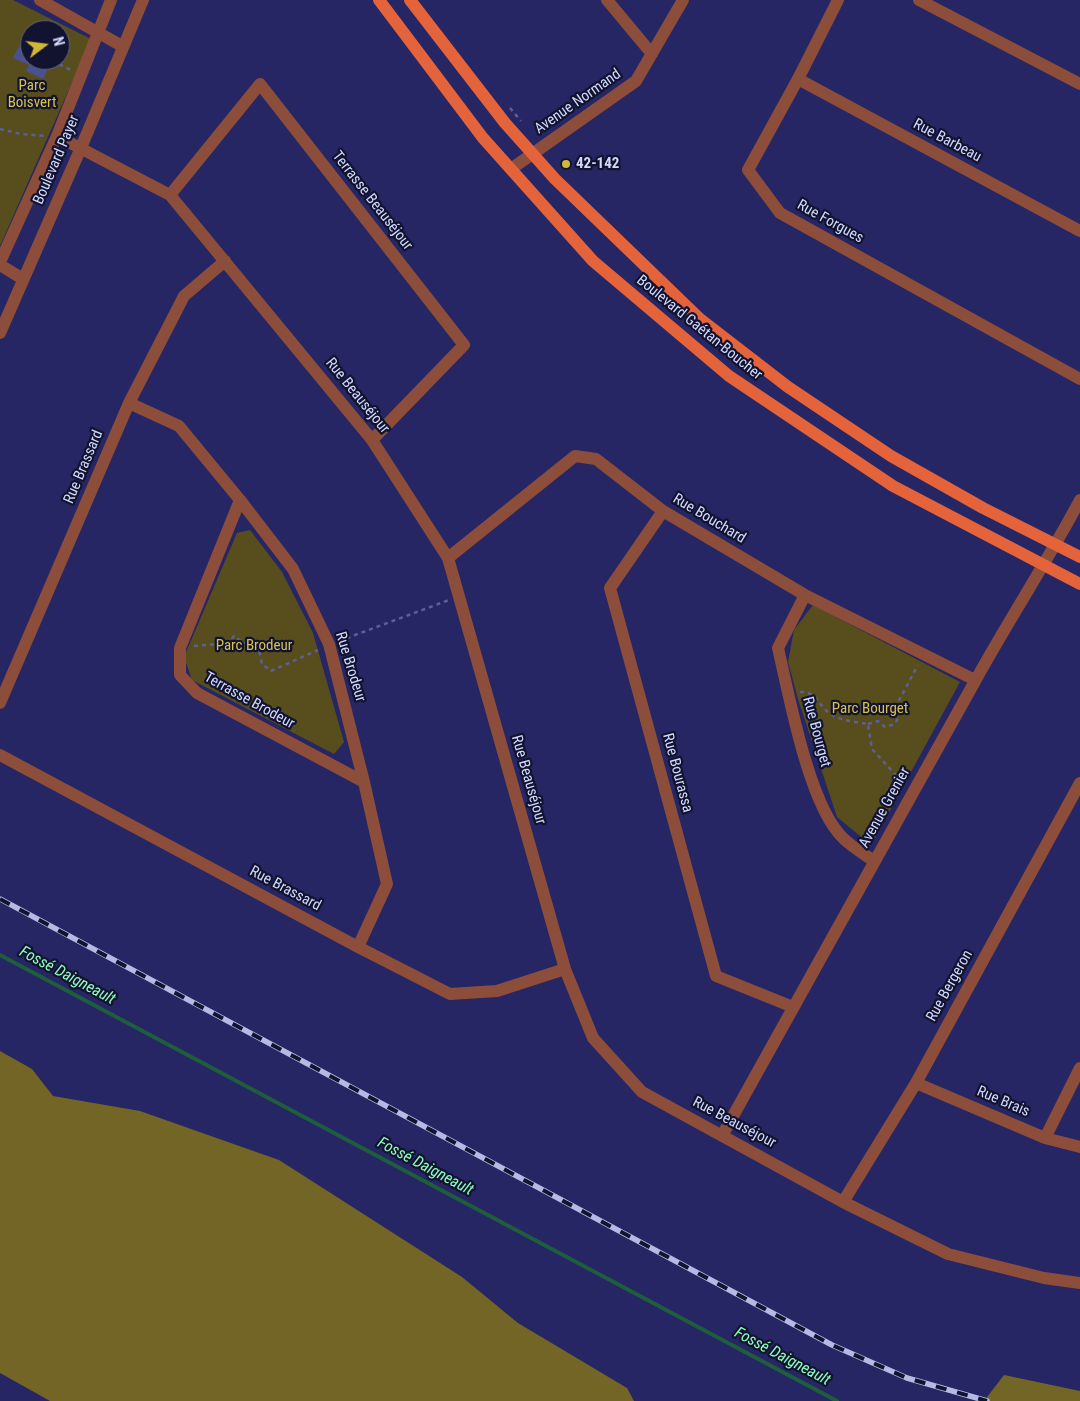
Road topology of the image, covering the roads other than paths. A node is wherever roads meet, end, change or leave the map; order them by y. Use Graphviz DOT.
graph roads {
  1 [pos="40,0"];
  2 [pos="112,0"];
  3 [pos="142,0"];
  4 [pos="379,0"];
  5 [pos="410,0"];
  6 [pos="607,0"];
  7 [pos="683,0"];
  8 [pos="838,0"];
  9 [pos="919,0"];
  10 [pos="97,32"];
  11 [pos="122,46"];
  12 [pos="652,54"];
  13 [pos="798,79"];
  14 [pos="1080,84"];
  15 [pos="57,136"];
  16 [pos="80,150"];
  17 [pos="534,153"];
  18 [pos="511,169"];
  19 [pos="170,194"];
  20 [pos="1080,231"];
  21 [pos="225,262"];
  22 [pos="0,263"];
  23 [pos="23,279"];
  24 [pos="0,333"];
  25 [pos="1080,379"];
  26 [pos="129,403"];
  27 [pos="372,440"];
  28 [pos="240,500"];
  29 [pos="1080,500"];
  30 [pos="663,512"];
  31 [pos="1057,544"];
  32 [pos="1080,557"];
  33 [pos="448,558"];
  34 [pos="1042,564"];
  35 [pos="1080,584"];
  36 [pos="805,595"];
  37 [pos="975,680"];
  38 [pos="0,703"];
  39 [pos="0,755"];
  40 [pos="364,782"];
  41 [pos="1080,783"];
  42 [pos="874,861"];
  43 [pos="358,947"];
  44 [pos="565,969"];
  45 [pos="793,1007"];
  46 [pos="1080,1068"];
  47 [pos="916,1083"];
  48 [pos="723,1134"];
  49 [pos="1045,1138"];
  50 [pos="1080,1147"];
  51 [pos="844,1202"];
  52 [pos="1080,1283"];
  1 -- 10 [label="street"];
  2 -- 10 [label="street, Boulevard Payer"];
  3 -- 11 [label="street, Boulevard Payer"];
  4 -- 18 [label="main road, Boulevard Gaétan-Boucher"];
  5 -- 17 [label="main road, Boulevard Gaétan-Boucher"];
  6 -- 12 [label="street"];
  7 -- 12 [label="street, Avenue Normand"];
  8 -- 13 [label="street, Rue Forgues"];
  9 -- 14 [label="street"];
  10 -- 11 [label="street"];
  10 -- 15 [label="street, Boulevard Payer"];
  11 -- 16 [label="street, Boulevard Payer"];
  12 -- 17 [label="street, Avenue Normand"];
  13 -- 20 [label="street, Rue Barbeau"];
  13 -- 25 [label="street, Rue Forgues"];
  15 -- 16 [label="street, Rue Beauséjour"];
  15 -- 22 [label="street, Boulevard Payer"];
  16 -- 19 [label="street, Rue Beauséjour"];
  16 -- 23 [label="street, Boulevard Payer"];
  17 -- 18 [label="street, Avenue Normand"];
  17 -- 31 [label="main road, Boulevard Gaétan-Boucher"];
  18 -- 34 [label="main road, Boulevard Gaétan-Boucher"];
  19 -- 21 [label="street, Rue Beauséjour"];
  19 -- 27 [label="street, Terrasse Beauséjour"];
  21 -- 26 [label="street, Rue Brassard"];
  21 -- 27 [label="street, Rue Beauséjour"];
  22 -- 23 [label="street"];
  23 -- 24 [label="street, Boulevard Payer"];
  26 -- 28 [label="street, Rue Brodeur"];
  26 -- 38 [label="street, Rue Brassard"];
  27 -- 33 [label="street, Rue Beauséjour"];
  28 -- 40 [label="street, Rue Brodeur"];
  28 -- 40 [label="street, Terrasse Brodeur"];
  29 -- 31 [label="street, Avenue Grenier"];
  30 -- 33 [label="street, Rue Bouchard"];
  30 -- 36 [label="street, Rue Bouchard"];
  30 -- 45 [label="street, Rue Bourassa"];
  31 -- 32 [label="main road, Boulevard Gaétan-Boucher"];
  31 -- 34 [label="street, Avenue Grenier"];
  33 -- 44 [label="street, Rue Beauséjour"];
  34 -- 35 [label="main road, Boulevard Gaétan-Boucher"];
  34 -- 37 [label="street, Avenue Grenier"];
  36 -- 37 [label="street, Rue Bouchard"];
  36 -- 42 [label="street, Rue Bourget"];
  37 -- 42 [label="street, Avenue Grenier"];
  39 -- 43 [label="street, Rue Brassard"];
  40 -- 43 [label="street, Rue Brodeur"];
  41 -- 47 [label="street, Rue Bergeron"];
  42 -- 45 [label="street, Avenue Grenier"];
  43 -- 44 [label="street, Rue Brassard"];
  44 -- 48 [label="street, Rue Beauséjour"];
  45 -- 48 [label="street, Avenue Grenier"];
  46 -- 49 [label="street"];
  47 -- 49 [label="street, Rue Brais"];
  47 -- 51 [label="street, Rue Bergeron"];
  48 -- 51 [label="street, Rue Beauséjour"];
  49 -- 50 [label="street, Rue Brais"];
  51 -- 52 [label="street, Rue Beauséjour"];
}
